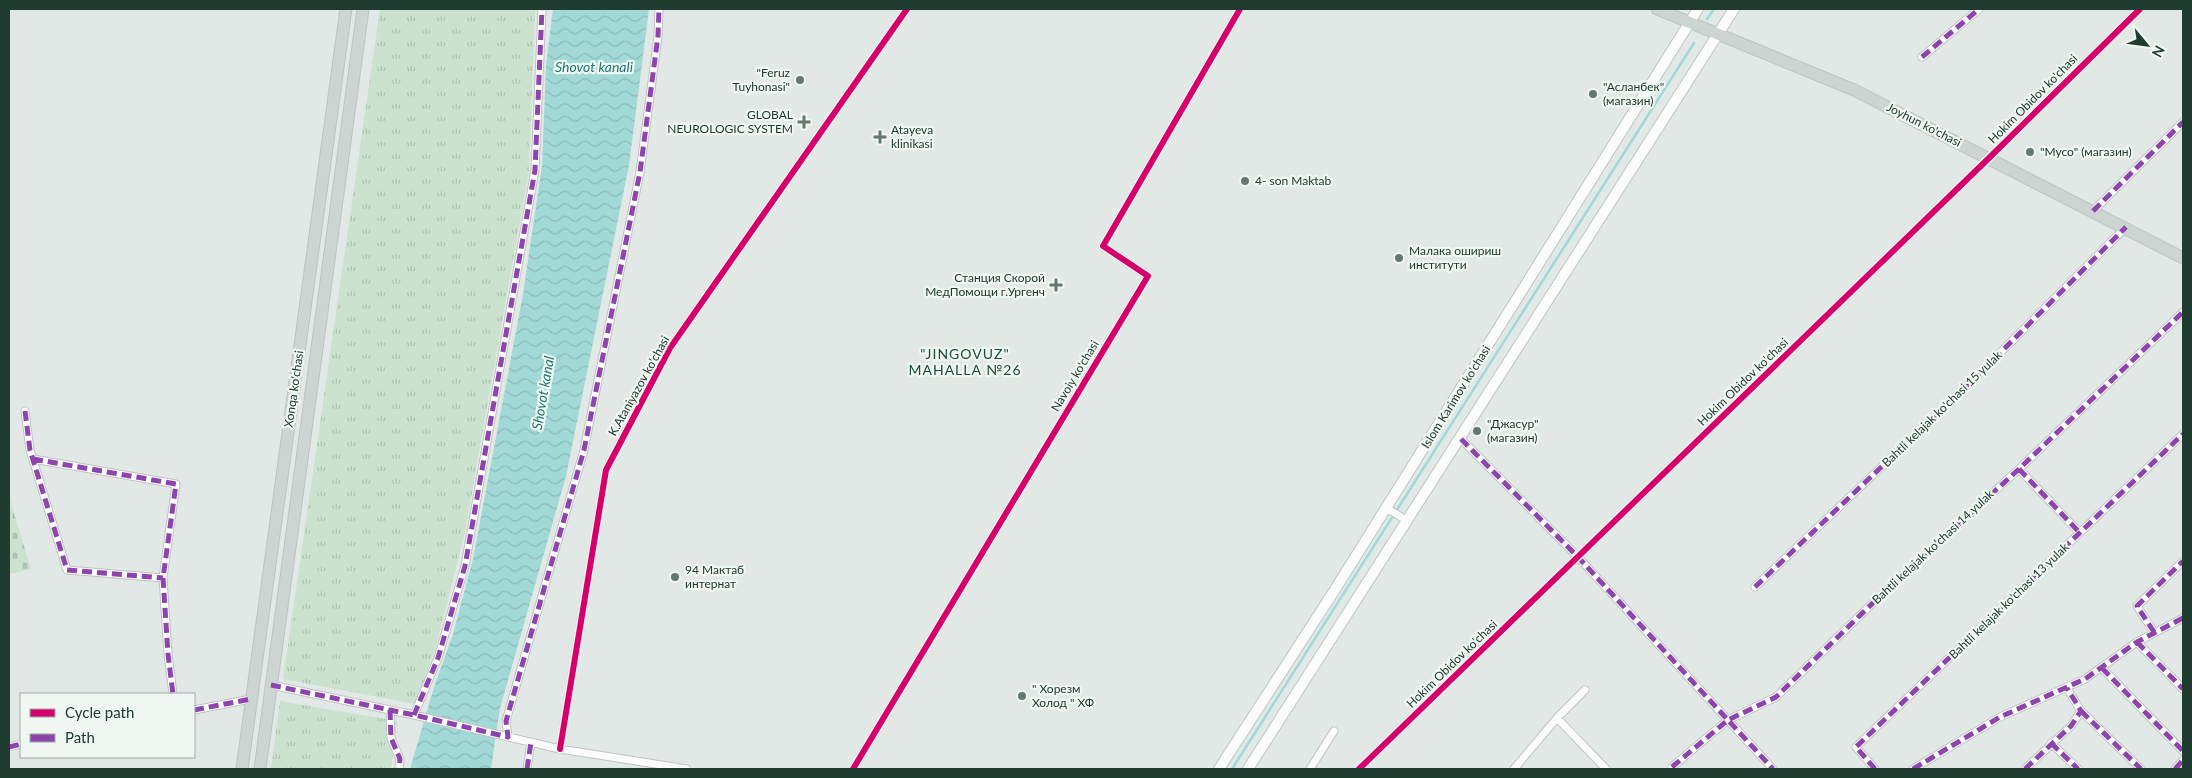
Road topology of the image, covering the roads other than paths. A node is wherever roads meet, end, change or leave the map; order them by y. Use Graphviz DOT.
graph roads {
  1 [pos="346,9"];
  2 [pos="363,9"];
  3 [pos="542,9"];
  4 [pos="659,9"];
  5 [pos="907,9"];
  6 [pos="1240,9"];
  7 [pos="1657,9"];
  8 [pos="1698,9"];
  9 [pos="1734,9"];
  10 [pos="1979,9"];
  11 [pos="2140,9"];
  12 [pos="1688,22"];
  13 [pos="1718,33"];
  14 [pos="1922,57"];
  15 [pos="2183,122"];
  16 [pos="1989,158"];
  17 [pos="2093,211"];
  18 [pos="2126,227"];
  19 [pos="2183,258"];
  20 [pos="2183,312"];
  21 [pos="25,411"];
  22 [pos="2183,434"];
  23 [pos="1461,439"];
  24 [pos="33,459"];
  25 [pos="2019,469"];
  26 [pos="1386,508"];
  27 [pos="1408,521"];
  28 [pos="2079,532"];
  29 [pos="1578,557"];
  30 [pos="2183,561"];
  31 [pos="163,578"];
  32 [pos="1755,587"];
  33 [pos="2181,622"];
  34 [pos="2154,632"];
  35 [pos="2137,642"];
  36 [pos="2102,668"];
  37 [pos="271,685"];
  38 [pos="2067,688"];
  39 [pos="2183,689"];
  40 [pos="1585,690"];
  41 [pos="173,693"];
  42 [pos="251,699"];
  43 [pos="195,710"];
  44 [pos="390,710"];
  45 [pos="2081,711"];
  46 [pos="414,715"];
  47 [pos="1557,718"];
  48 [pos="1728,720"];
  49 [pos="1334,731"];
  50 [pos="508,737"];
  51 [pos="531,742"];
  52 [pos="2051,743"];
  53 [pos="560,749"];
  54 [pos="2183,751"];
  55 [pos="2183,760"];
  56 [pos="1672,767"];
  57 [pos="242,769"];
  58 [pos="260,769"];
  59 [pos="399,769"];
  60 [pos="527,769"];
  61 [pos="687,769"];
  62 [pos="853,769"];
  63 [pos="1219,769"];
  64 [pos="1248,769"];
  65 [pos="1310,769"];
  66 [pos="1359,769"];
  67 [pos="1514,769"];
  68 [pos="1606,769"];
  69 [pos="1773,769"];
  70 [pos="1875,769"];
  71 [pos="1913,769"];
  72 [pos="2025,769"];
  73 [pos="2078,769"];
  74 [pos="2141,769"];
  75 [pos="2175,769"];
  1 -- 42 [label="main road, Xonqa ko'chasi"];
  2 -- 37 [label="main road, Xonqa ko'chasi"];
  3 -- 46 [label="street"];
  4 -- 50 [label="street"];
  5 -- 53 [label="street, K.Ataniyazov ko'chasi"];
  6 -- 62 [label="street, Navoiy ko'chasi"];
  7 -- 12 [label="main road, Joyhun ko'chasi"];
  8 -- 12 [label="main road, Islom Karimov ko'chasi"];
  9 -- 13 [label="main road"];
  10 -- 14 [label="street"];
  11 -- 16 [label="street, Hokim Obidov ko'chasi"];
  12 -- 13 [label="main road, Joyhun ko'chasi"];
  12 -- 26 [label="main road, Islom Karimov ko'chasi"];
  13 -- 16 [label="main road, Joyhun ko'chasi"];
  13 -- 23 [label="main road"];
  15 -- 17 [label="street"];
  16 -- 17 [label="main road, Joyhun ko'chasi"];
  16 -- 29 [label="street, Hokim Obidov ko'chasi"];
  17 -- 18 [label="main road, Joyhun ko'chasi"];
  18 -- 19 [label="main road, Joyhun ko'chasi"];
  18 -- 32 [label="street, Bahtli kelajak ko'chasi 15 yulak"];
  20 -- 25 [label="street, Bahtli kelajak ko'chasi 14 yulak"];
  21 -- 24 [label="street"];
  22 -- 28 [label="street, Bahtli kelajak ko'chasi 13 yulak"];
  23 -- 27 [label="main road"];
  23 -- 29 [label="street"];
  24 -- 31 [label="street"];
  24 -- 31 [label="street"];
  25 -- 28 [label="street"];
  25 -- 48 [label="street, Bahtli kelajak ko'chasi 14 yulak"];
  26 -- 27 [label="street"];
  26 -- 63 [label="main road, Islom Karimov ko'chasi"];
  27 -- 64 [label="main road"];
  28 -- 70 [label="street, Bahtli kelajak ko'chasi 13 yulak"];
  29 -- 48 [label="street"];
  29 -- 66 [label="street, Hokim Obidov ko'chasi"];
  30 -- 34 [label="street"];
  31 -- 41 [label="street"];
  33 -- 34 [label="street"];
  34 -- 35 [label="street"];
  35 -- 36 [label="street"];
  35 -- 39 [label="street"];
  36 -- 38 [label="street"];
  36 -- 54 [label="street"];
  37 -- 44 [label="street"];
  37 -- 58 [label="main road, Xonqa ko'chasi"];
  38 -- 45 [label="street"];
  38 -- 71 [label="street"];
  40 -- 47 [label="street"];
  42 -- 43 [label="street"];
  42 -- 57 [label="main road, Xonqa ko'chasi"];
  44 -- 46 [label="street"];
  44 -- 59 [label="street"];
  45 -- 52 [label="street"];
  45 -- 74 [label="street"];
  46 -- 50 [label="street"];
  47 -- 67 [label="street"];
  47 -- 68 [label="street"];
  48 -- 56 [label="street, Bahtli kelajak ko'chasi 14 yulak"];
  48 -- 69 [label="street"];
  49 -- 65 [label="street"];
  50 -- 51 [label="street"];
  51 -- 53 [label="street"];
  51 -- 60 [label="street"];
  52 -- 72 [label="street"];
  52 -- 73 [label="street"];
  53 -- 61 [label="street"];
  55 -- 75 [label="street"];
}
